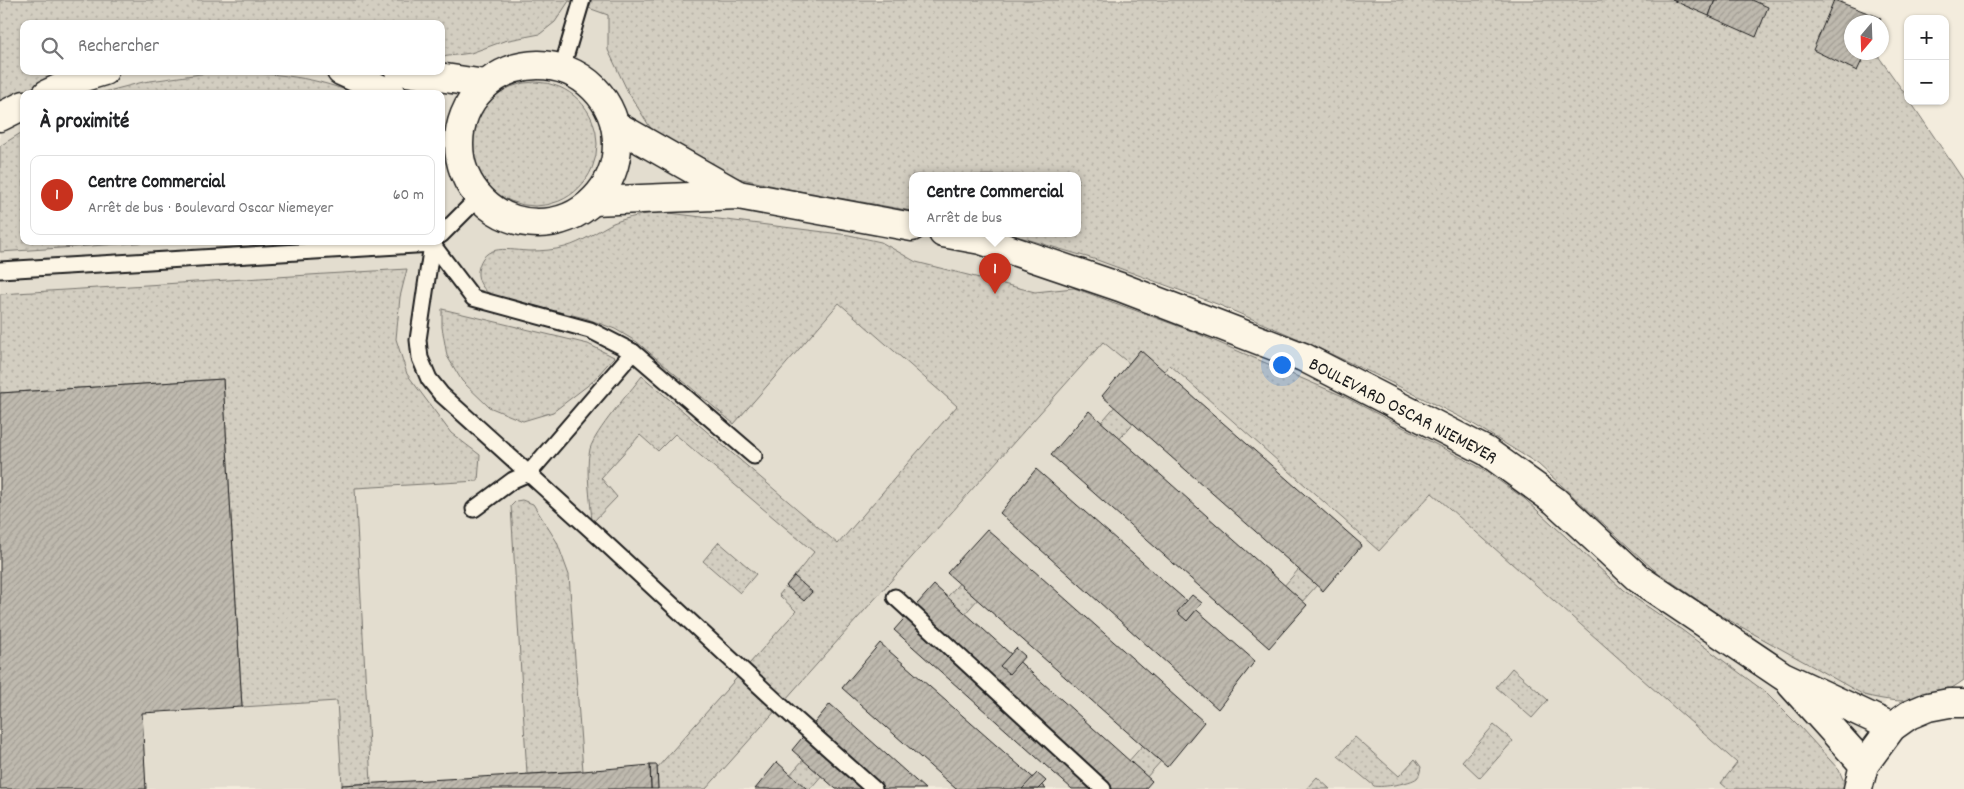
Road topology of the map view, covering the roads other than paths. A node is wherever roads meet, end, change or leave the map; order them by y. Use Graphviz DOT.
graph roads {
  1 [pos="582,0"];
  2 [pos="562,68"];
  3 [pos="91,75"];
  4 [pos="350,75"];
  5 [pos="425,75"];
  6 [pos="485,84"];
  7 [pos="56,90"];
  8 [pos="383,90"];
  9 [pos="20,107"];
  10 [pos="0,117"];
  11 [pos="451,120"];
  12 [pos="615,125"];
  13 [pos="738,195"];
  14 [pos="479,197"];
  15 [pos="593,200"];
  16 [pos="909,226"];
  17 [pos="445,231"];
  18 [pos="965,237"];
  19 [pos="363,245"];
  20 [pos="435,245"];
  21 [pos="439,245"];
  22 [pos="0,270"];
  23 [pos="633,352"];
  24 [pos="754,456"];
  25 [pos="529,473"];
  26 [pos="474,509"];
  27 [pos="896,597"];
  28 [pos="1783,676"];
  29 [pos="1959,698"];
  30 [pos="1892,727"];
  31 [pos="1861,777"];
  32 [pos="874,789"];
  33 [pos="1103,789"];
  1 -- 2 [label="lane"];
  2 -- 6 [label="street"];
  2 -- 12 [label="street"];
  3 -- 7 [label="street"];
  4 -- 8 [label="street"];
  5 -- 6 [label="street"];
  6 -- 11 [label="street"];
  9 -- 10 [label="street"];
  11 -- 14 [label="street"];
  12 -- 13 [label="street"];
  12 -- 15 [label="street"];
  13 -- 15 [label="street"];
  13 -- 16 [label="street"];
  14 -- 15 [label="street"];
  14 -- 17 [label="lane"];
  18 -- 28 [label="street, BOULEVARD OSCAR NIEMEYER"];
  19 -- 22 [label="lane"];
  20 -- 25 [label="lane"];
  21 -- 23 [label="lane"];
  23 -- 24 [label="lane"];
  23 -- 25 [label="lane"];
  25 -- 26 [label="lane"];
  25 -- 32 [label="lane"];
  27 -- 33 [label="lane"];
  28 -- 30 [label="street, BOULEVARD OSCAR NIEMEYER"];
  28 -- 31 [label="street, BOULEVARD OSCAR NIEMEYER"];
  29 -- 30 [label="street"];
  30 -- 31 [label="street"];
}
